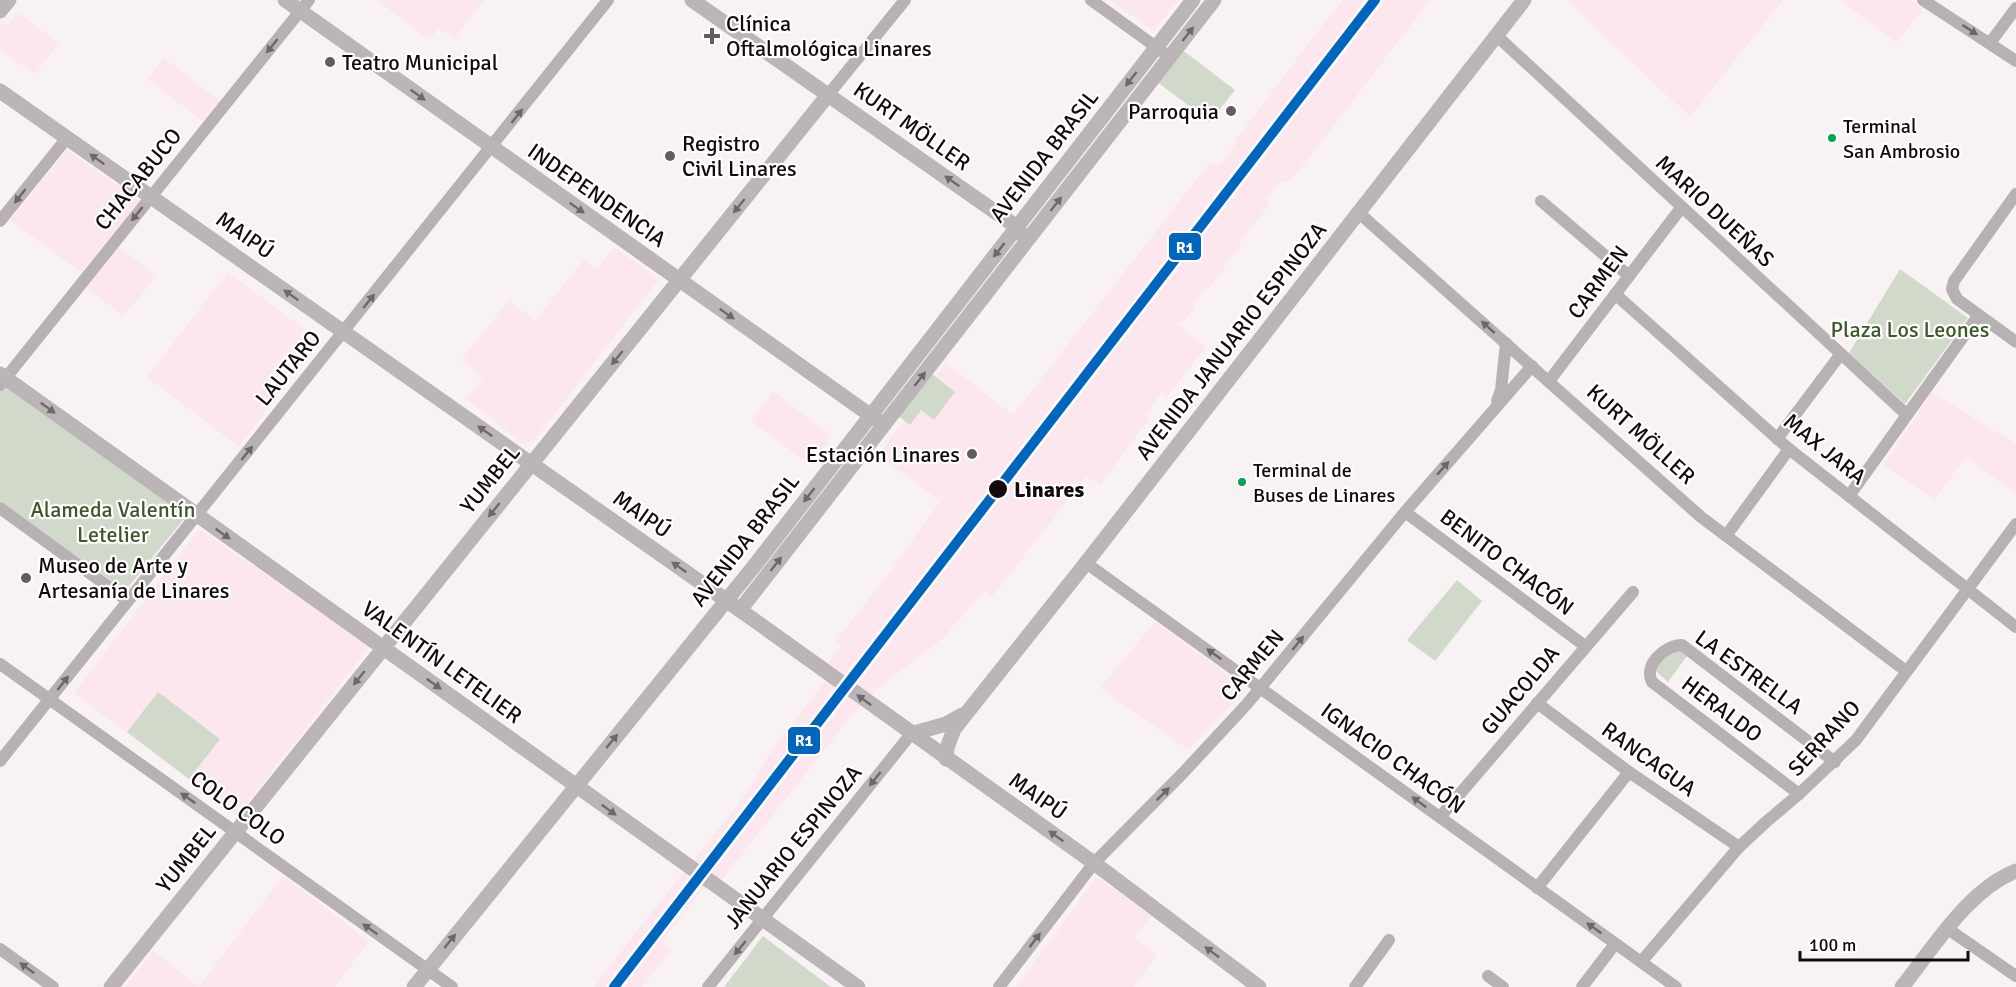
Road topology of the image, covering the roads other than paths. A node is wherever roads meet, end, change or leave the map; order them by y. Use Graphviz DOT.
graph roads {
  1 [pos="9,0"];
  2 [pos="285,0"];
  3 [pos="608,0"];
  4 [pos="692,0"];
  5 [pos="905,0"];
  6 [pos="1091,0"];
  7 [pos="1193,0"];
  8 [pos="1214,0"];
  9 [pos="1524,0"];
  10 [pos="1923,0"];
  11 [pos="304,5"];
  12 [pos="2016,8"];
  13 [pos="0,11"];
  14 [pos="1497,36"];
  15 [pos="1990,43"];
  16 [pos="1157,47"];
  17 [pos="1170,57"];
  18 [pos="2016,61"];
  19 [pos="0,91"];
  20 [pos="828,95"];
  21 [pos="67,138"];
  22 [pos="491,148"];
  23 [pos="2016,194"];
  24 [pos="151,197"];
  25 [pos="1541,201"];
  26 [pos="1681,208"];
  27 [pos="1359,213"];
  28 [pos="0,221"];
  29 [pos="1017,227"];
  30 [pos="1020,251"];
  31 [pos="1629,276"];
  32 [pos="679,280"];
  33 [pos="1615,294"];
  34 [pos="1978,316"];
  35 [pos="344,332"];
  36 [pos="2015,338"];
  37 [pos="1506,343"];
  38 [pos="1840,355"];
  39 [pos="1532,366"];
  40 [pos="2,379"];
  41 [pos="1549,381"];
  42 [pos="1495,407"];
  43 [pos="1906,414"];
  44 [pos="871,416"];
  45 [pos="884,426"];
  46 [pos="1777,439"];
  47 [pos="1789,449"];
  48 [pos="531,464"];
  49 [pos="1849,496"];
  50 [pos="0,508"];
  51 [pos="1405,512"];
  52 [pos="198,516"];
  53 [pos="2016,524"];
  54 [pos="1726,536"];
  55 [pos="1086,563"];
  56 [pos="1968,588"];
  57 [pos="1633,592"];
  58 [pos="128,601"];
  59 [pos="726,601"];
  60 [pos="740,610"];
  61 [pos="2016,627"];
  62 [pos="1585,646"];
  63 [pos="384,648"];
  64 [pos="1665,649"];
  65 [pos="0,664"];
  66 [pos="1906,671"];
  67 [pos="1261,688"];
  68 [pos="50,700"];
  69 [pos="1537,703"];
  70 [pos="971,708"];
  71 [pos="911,734"];
  72 [pos="946,759"];
  73 [pos="0,761"];
  74 [pos="1835,762"];
  75 [pos="1629,772"];
  76 [pos="575,786"];
  77 [pos="1799,794"];
  78 [pos="1440,817"];
  79 [pos="236,832"];
  80 [pos="1739,848"];
  81 [pos="1094,863"];
  82 [pos="2016,870"];
  83 [pos="1537,888"];
  84 [pos="762,920"];
  85 [pos="1948,929"];
  86 [pos="1389,940"];
  87 [pos="1615,944"];
  88 [pos="0,949"];
  89 [pos="1641,962"];
  90 [pos="428,970"];
  91 [pos="1488,976"];
  92 [pos="2016,976"];
  93 [pos="1254,986"];
  94 [pos="53,987"];
  95 [pos="111,987"];
  96 [pos="414,987"];
  97 [pos="452,987"];
  98 [pos="708,987"];
  99 [pos="858,987"];
  100 [pos="999,987"];
  101 [pos="1355,987"];
  102 [pos="1503,987"];
  103 [pos="1582,987"];
  104 [pos="1676,987"];
  105 [pos="1902,987"];
  1 -- 13 [label="main road"];
  2 -- 11 [label="main road, INDEPENDENCIA"];
  22 -- 3 [label="street, LAUTARO, one-way"];
  4 -- 20 [label="main road, KURT MÖLLER"];
  5 -- 20 [label="street, YUMBEL"];
  6 -- 16 [label="street"];
  7 -- 16 [label="main road, AVENIDA BRASIL"];
  17 -- 8 [label="main road, AVENIDA BRASIL, one-way"];
  9 -- 14 [label="main road, AVENIDA JANUARIO ESPINOZA"];
  10 -- 15 [label="street, one-way"];
  11 -- 22 [label="main road, INDEPENDENCIA, one-way"];
  11 -- 24 [label="street, CHACABUCO, one-way"];
  12 -- 15 [label="street"];
  14 -- 26 [label="street, MARIO DUEÑAS"];
  14 -- 27 [label="main road, AVENIDA JANUARIO ESPINOZA"];
  15 -- 18 [label="street"];
  16 -- 17 [label="street"];
  16 -- 29 [label="main road, AVENIDA BRASIL, one-way"];
  30 -- 17 [label="main road, AVENIDA BRASIL, one-way"];
  19 -- 21 [label="main road, MAIPÚ"];
  29 -- 20 [label="main road, KURT MÖLLER, one-way"];
  20 -- 32 [label="main road, YUMBEL, one-way"];
  24 -- 21 [label="main road, MAIPÚ, one-way"];
  21 -- 28 [label="street, one-way"];
  22 -- 32 [label="main road, INDEPENDENCIA, one-way"];
  35 -- 22 [label="street, LAUTARO, one-way"];
  23 -- 34 [label="street"];
  35 -- 24 [label="main road, MAIPÚ, one-way"];
  24 -- 40 [label="street, CHACABUCO, one-way"];
  25 -- 31 [label="street"];
  26 -- 31 [label="street, CARMEN"];
  26 -- 38 [label="street, MARIO DUEÑAS"];
  37 -- 27 [label="street, KURT MÖLLER, one-way"];
  27 -- 55 [label="main road, AVENIDA JANUARIO ESPINOZA"];
  29 -- 30 [label="main road"];
  29 -- 44 [label="main road, AVENIDA BRASIL, one-way"];
  45 -- 30 [label="main road, AVENIDA BRASIL, one-way"];
  31 -- 33 [label="street, CARMEN"];
  32 -- 44 [label="main road, INDEPENDENCIA, one-way"];
  32 -- 48 [label="main road, YUMBEL, one-way"];
  33 -- 41 [label="street, CARMEN"];
  33 -- 46 [label="street, MAX JARA"];
  34 -- 36 [label="street"];
  34 -- 43 [label="street"];
  48 -- 35 [label="main road, MAIPÚ, one-way"];
  52 -- 35 [label="street, LAUTARO, one-way"];
  37 -- 39 [label="street, KURT MÖLLER"];
  37 -- 42 [label="street"];
  38 -- 43 [label="street, MARIO DUEÑAS"];
  38 -- 46 [label="street"];
  39 -- 41 [label="street, KURT MÖLLER"];
  39 -- 42 [label="street, CARMEN"];
  40 -- 52 [label="main road, VALENTÍN LETELIER, one-way"];
  41 -- 54 [label="street, KURT MÖLLER"];
  51 -- 42 [label="street, CARMEN, one-way"];
  43 -- 49 [label="street"];
  44 -- 45 [label="main road, INDEPENDENCIA"];
  44 -- 59 [label="main road, AVENIDA BRASIL, one-way"];
  60 -- 45 [label="main road, AVENIDA BRASIL, one-way"];
  46 -- 47 [label="street, MAX JARA"];
  47 -- 49 [label="street, MAX JARA"];
  47 -- 54 [label="street"];
  59 -- 48 [label="main road, MAIPÚ, one-way"];
  48 -- 63 [label="main road, YUMBEL, one-way"];
  49 -- 56 [label="street, MAX JARA"];
  50 -- 58 [label="street"];
  51 -- 62 [label="street, BENITO CHACÓN"];
  67 -- 51 [label="street, CARMEN, one-way"];
  52 -- 58 [label="street, LAUTARO"];
  52 -- 63 [label="main road, VALENTÍN LETELIER, one-way"];
  53 -- 56 [label="street, SERRANO"];
  54 -- 66 [label="street, KURT MÖLLER"];
  67 -- 55 [label="street, IGNACIO CHACÓN, one-way"];
  55 -- 70 [label="main road, AVENIDA JANUARIO ESPINOZA"];
  56 -- 61 [label="street, MAX JARA"];
  56 -- 66 [label="street, SERRANO"];
  57 -- 62 [label="street, GUACOLDA"];
  68 -- 58 [label="street, LAUTARO, one-way"];
  59 -- 60 [label="main road, MAIPÚ"];
  76 -- 59 [label="main road, AVENIDA BRASIL, one-way"];
  71 -- 60 [label="main road, MAIPÚ, one-way"];
  62 -- 69 [label="street, GUACOLDA"];
  63 -- 76 [label="main road, VALENTÍN LETELIER, one-way"];
  63 -- 79 [label="main road, YUMBEL, one-way"];
  64 -- 74 [label="street, LA ESTRELLA"];
  64 -- 77 [label="street, HERALDO"];
  65 -- 68 [label="street, COLO COLO"];
  66 -- 74 [label="street, SERRANO"];
  78 -- 67 [label="street, IGNACIO CHACÓN, one-way"];
  81 -- 67 [label="street, CARMEN, one-way"];
  68 -- 73 [label="street, LAUTARO"];
  79 -- 68 [label="street, COLO COLO, one-way"];
  69 -- 75 [label="street, RANCAGUA"];
  69 -- 78 [label="street, GUACOLDA"];
  70 -- 71 [label="main road, AVENIDA JANUARIO ESPINOZA"];
  70 -- 72 [label="main road, AVENIDA JANUARIO ESPINOZA"];
  71 -- 72 [label="main road, MAIPÚ"];
  71 -- 84 [label="street, JANUARIO ESPINOZA, one-way"];
  81 -- 72 [label="main road, MAIPÚ, one-way"];
  74 -- 77 [label="street, SERRANO"];
  75 -- 80 [label="street, RANCAGUA"];
  75 -- 83 [label="street"];
  76 -- 84 [label="main road, VALENTÍN LETELIER, one-way"];
  90 -- 76 [label="main road, AVENIDA BRASIL, one-way"];
  77 -- 80 [label="street, SERRANO"];
  78 -- 83 [label="street, IGNACIO CHACÓN"];
  90 -- 79 [label="street, COLO COLO, one-way"];
  79 -- 95 [label="main road, YUMBEL"];
  80 -- 89 [label="street, SERRANO"];
  93 -- 81 [label="main road, MAIPÚ, one-way"];
  100 -- 81 [label="street, CARMEN, one-way"];
  82 -- 85 [label="main road"];
  87 -- 83 [label="street, IGNACIO CHACÓN, one-way"];
  84 -- 98 [label="street, JANUARIO ESPINOZA, one-way"];
  84 -- 99 [label="main road, VALENTÍN LETELIER"];
  85 -- 92 [label="street"];
  85 -- 105 [label="main road"];
  86 -- 101 [label="street"];
  87 -- 89 [label="street, IGNACIO CHACÓN"];
  87 -- 103 [label="street"];
  94 -- 88 [label="street, one-way"];
  89 -- 104 [label="street, IGNACIO CHACÓN"];
  90 -- 96 [label="main road, AVENIDA BRASIL"];
  90 -- 97 [label="street, COLO COLO"];
  91 -- 102 [label="street"];
}
